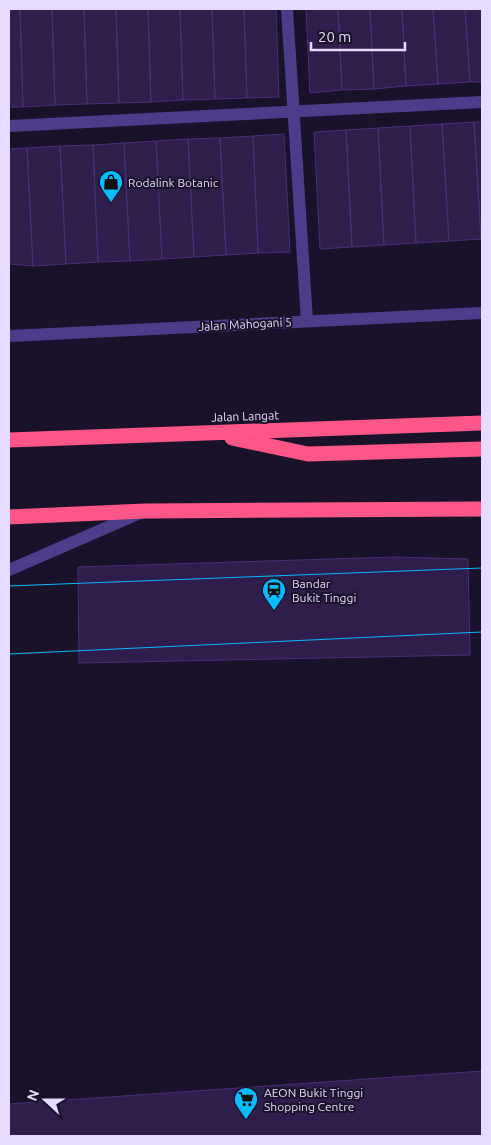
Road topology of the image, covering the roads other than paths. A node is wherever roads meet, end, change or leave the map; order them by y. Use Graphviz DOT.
graph roads {
  1 [pos="287,9"];
  2 [pos="482,102"];
  3 [pos="295,112"];
  4 [pos="9,126"];
  5 [pos="482,313"];
  6 [pos="307,321"];
  7 [pos="9,336"];
  8 [pos="482,423"];
  9 [pos="209,433"];
  10 [pos="9,440"];
  11 [pos="482,450"];
  12 [pos="482,509"];
  13 [pos="145,511"];
  14 [pos="9,517"];
  15 [pos="9,570"];
  1 -- 3 [label="street"];
  2 -- 3 [label="street"];
  3 -- 4 [label="street"];
  3 -- 6 [label="street"];
  5 -- 6 [label="street, Jalan Mahogani 5"];
  6 -- 7 [label="street, Jalan Mahogani 5"];
  8 -- 9 [label="highway, Jalan Langat"];
  9 -- 10 [label="highway, Jalan Langat"];
  9 -- 11 [label="highway"];
  12 -- 13 [label="highway"];
  13 -- 14 [label="highway"];
  13 -- 15 [label="street"];
}
